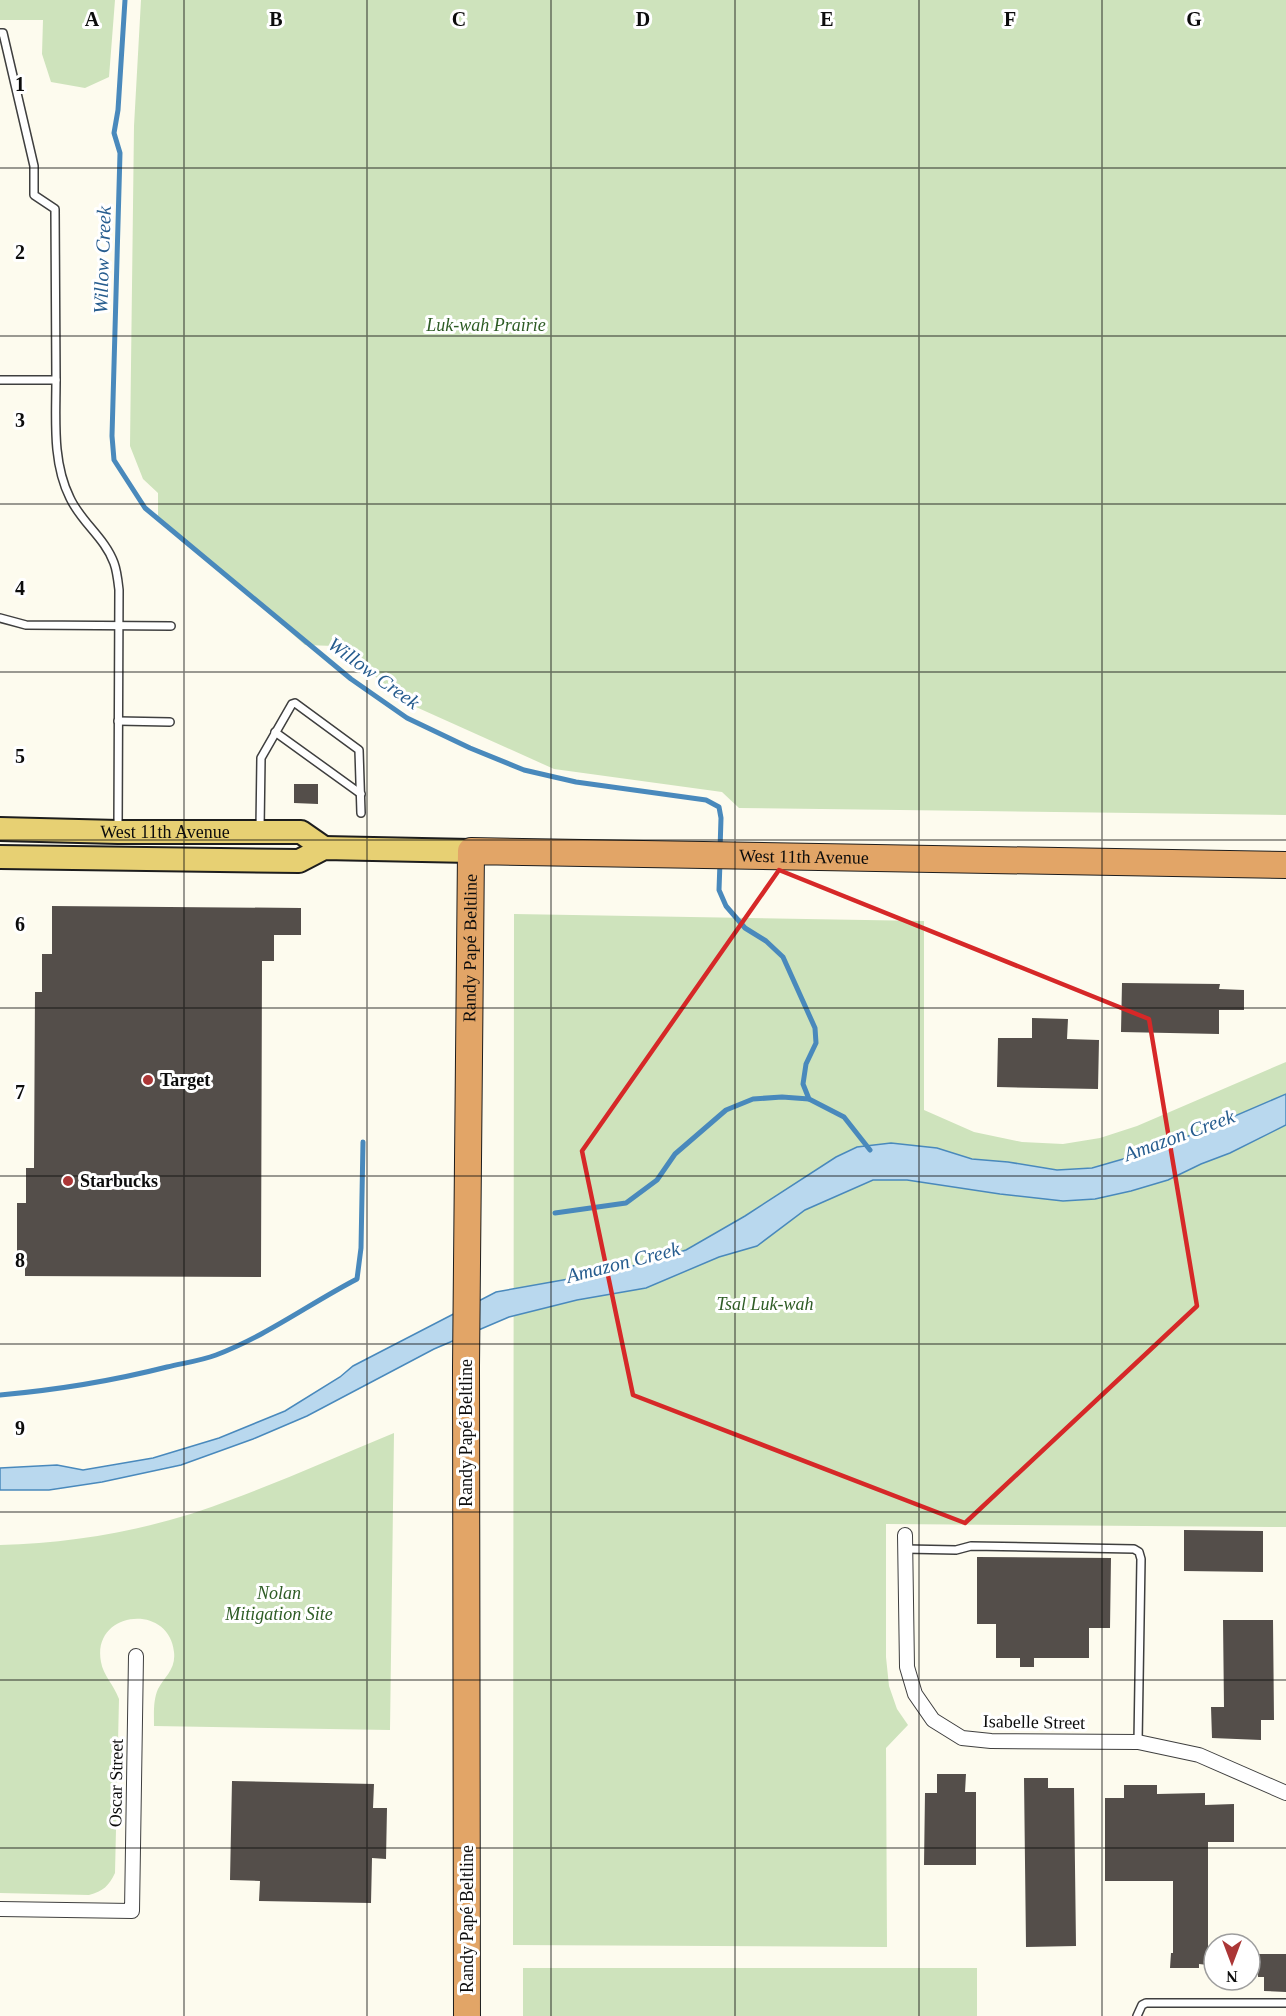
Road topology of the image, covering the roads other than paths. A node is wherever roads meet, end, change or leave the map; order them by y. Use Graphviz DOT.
graph roads {
  1 [pos="0,33"];
  2 [pos="0,380"];
  3 [pos="56,380"];
  4 [pos="0,618"];
  5 [pos="119,626"];
  6 [pos="171,626"];
  7 [pos="118,721"];
  8 [pos="170,722"];
  9 [pos="275,732"];
  10 [pos="361,794"];
  11 [pos="361,813"];
  12 [pos="0,829"];
  13 [pos="107,831"];
  14 [pos="260,831"];
  15 [pos="324,848"];
  16 [pos="471,851"];
  17 [pos="10,857"];
  18 [pos="1286,865"];
  19 [pos="905,1535"];
  20 [pos="905,1549"];
  21 [pos="136,1656"];
  22 [pos="1138,1742"];
  23 [pos="1286,1793"];
  24 [pos="0,1909"];
  25 [pos="1286,2004"];
  26 [pos="467,2016"];
  27 [pos="1137,2016"];
  1 -- 3 [label="lane"];
  2 -- 3 [label="lane"];
  3 -- 5 [label="lane"];
  4 -- 5 [label="lane"];
  5 -- 6 [label="lane"];
  5 -- 7 [label="lane"];
  7 -- 8 [label="lane"];
  7 -- 13 [label="lane"];
  9 -- 10 [label="lane"];
  9 -- 10 [label="lane"];
  9 -- 14 [label="lane"];
  10 -- 11 [label="lane"];
  12 -- 13 [label="main road, West 11th Avenue"];
  13 -- 14 [label="main road, West 11th Avenue"];
  13 -- 17 [label="main road"];
  14 -- 15 [label="main road, West 11th Avenue"];
  15 -- 16 [label="main road, West 11th Avenue"];
  15 -- 17 [label="main road, West 11th Avenue"];
  16 -- 18 [label="highway, West 11th Avenue"];
  16 -- 26 [label="highway, Randy Papé Beltline"];
  19 -- 20 [label="street, Isabelle Street"];
  20 -- 22 [label="street, Isabelle Street"];
  20 -- 22 [label="lane"];
  21 -- 24 [label="street, Oscar Street"];
  22 -- 23 [label="street, Isabelle Street"];
  25 -- 27 [label="lane"];
}
